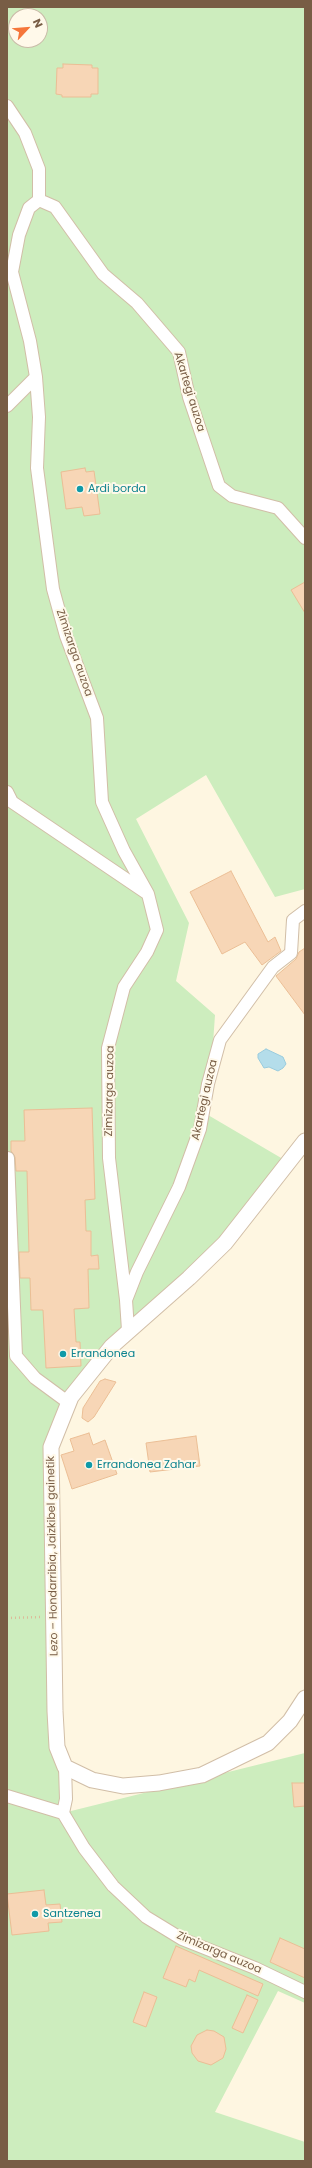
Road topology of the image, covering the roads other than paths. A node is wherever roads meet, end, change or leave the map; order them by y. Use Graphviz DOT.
graph roads {
  1 [pos="7,106"];
  2 [pos="39,200"];
  3 [pos="36,376"];
  4 [pos="7,406"];
  5 [pos="305,538"];
  6 [pos="7,792"];
  7 [pos="148,894"];
  8 [pos="305,911"];
  9 [pos="305,1141"];
  10 [pos="8,1158"];
  11 [pos="126,1300"];
  12 [pos="128,1330"];
  13 [pos="69,1403"];
  14 [pos="305,1698"];
  15 [pos="65,1767"];
  16 [pos="7,1797"];
  17 [pos="63,1813"];
  18 [pos="305,1992"];
  1 -- 2 [label="street"];
  2 -- 3 [label="street, Zimizarga auzoa"];
  2 -- 5 [label="street, Akartegi auzoa"];
  3 -- 4 [label="street"];
  3 -- 7 [label="street, Zimizarga auzoa"];
  6 -- 7 [label="street"];
  7 -- 11 [label="street, Zimizarga auzoa"];
  8 -- 11 [label="street, Akartegi auzoa"];
  9 -- 12 [label="street, Lezo – Hondarribia, Jaizkibel gainetik"];
  10 -- 13 [label="street"];
  11 -- 12 [label="street, Akartegi auzoa"];
  12 -- 13 [label="street, Lezo – Hondarribia, Jaizkibel gainetik"];
  13 -- 15 [label="street, Lezo – Hondarribia, Jaizkibel gainetik"];
  14 -- 15 [label="street"];
  15 -- 17 [label="street"];
  16 -- 17 [label="street"];
  17 -- 18 [label="street, Zimizarga auzoa"];
}
